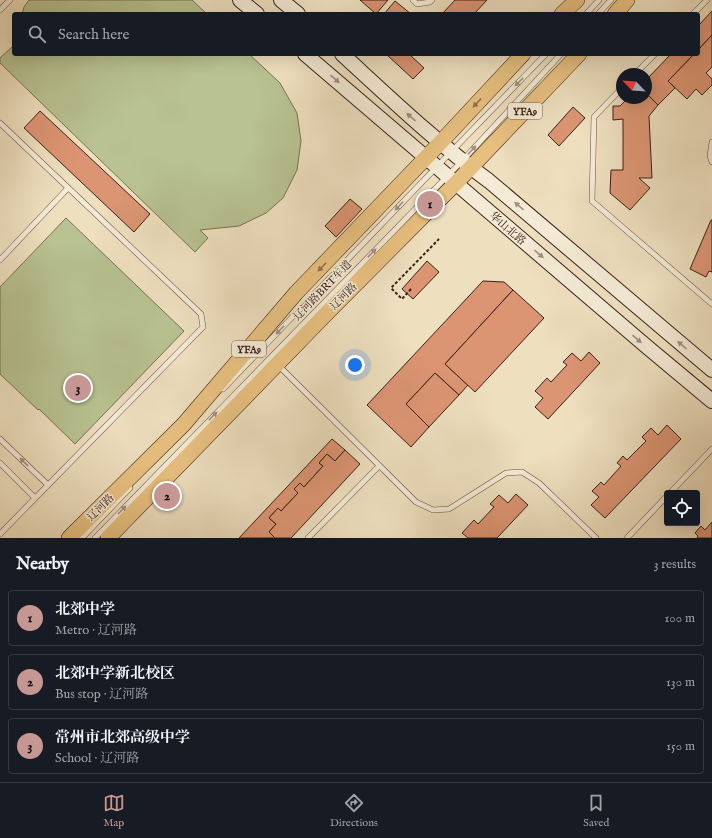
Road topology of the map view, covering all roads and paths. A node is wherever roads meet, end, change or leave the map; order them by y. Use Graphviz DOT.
graph roads {
  1 [pos="10,0"];
  2 [pos="240,0"];
  3 [pos="281,0"];
  4 [pos="413,0"];
  5 [pos="432,0"];
  6 [pos="577,0"];
  7 [pos="600,0"];
  8 [pos="612,0"];
  9 [pos="627,0"];
  10 [pos="707,0"];
  11 [pos="0,10"];
  12 [pos="255,12"];
  13 [pos="296,12"];
  14 [pos="564,12"];
  15 [pos="588,12"];
  16 [pos="600,12"];
  17 [pos="617,12"];
  18 [pos="695,12"];
  19 [pos="307,56"];
  20 [pos="344,56"];
  21 [pos="520,56"];
  22 [pos="544,56"];
  23 [pos="559,56"];
  24 [pos="577,56"];
  25 [pos="653,56"];
  26 [pos="642,68"];
  27 [pos="616,94"];
  28 [pos="0,123"];
  29 [pos="712,142"];
  30 [pos="445,147"];
  31 [pos="431,162"];
  32 [pos="712,162"];
  33 [pos="466,164"];
  34 [pos="452,179"];
  35 [pos="68,188"];
  36 [pos="439,239"];
  37 [pos="0,260"];
  38 [pos="411,289"];
  39 [pos="712,304"];
  40 [pos="277,364"];
  41 [pos="709,365"];
  42 [pos="218,395"];
  43 [pos="712,401"];
  44 [pos="202,412"];
  45 [pos="0,439"];
  46 [pos="712,449"];
  47 [pos="164,452"];
  48 [pos="0,463"];
  49 [pos="379,466"];
  50 [pos="48,485"];
  51 [pos="131,486"];
  52 [pos="673,490"];
  53 [pos="35,498"];
  54 [pos="664,499"];
  55 [pos="0,534"];
  56 [pos="69,538"];
  57 [pos="82,538"];
  58 [pos="95,538"];
  59 [pos="108,538"];
  60 [pos="308,538"];
  61 [pos="596,538"];
  62 [pos="627,538"];
  1 -- 11 [label="lane"];
  2 -- 12 [label="main road"];
  3 -- 13 [label="main road"];
  4 -- 5 [label="lane"];
  6 -- 14 [label="main road"];
  7 -- 15 [label="lane"];
  8 -- 16 [label="lane"];
  9 -- 17 [label="main road"];
  10 -- 18 [label="lane"];
  19 -- 31 [label="main road, 华山北路, one-way"];
  30 -- 20 [label="main road, one-way"];
  21 -- 30 [label="main road, 辽河路 / YFA9, one-way"];
  22 -- 30 [label="lane, one-way"];
  33 -- 23 [label="lane, one-way"];
  24 -- 33 [label="main road, 辽河路 / YFA9"];
  25 -- 26 [label="lane"];
  27 -- 39 [label="lane"];
  28 -- 35 [label="lane"];
  29 -- 32 [label="lane"];
  30 -- 31 [label="main road, 辽河路 / YFA9"];
  30 -- 33 [label="main road"];
  31 -- 34 [label="main road, 华山北路"];
  31 -- 42 [label="lane, 辽河路BRT车道, one-way"];
  31 -- 56 [label="main road, 辽河路 / YFA9, one-way"];
  33 -- 34 [label="main road, 辽河路 / YFA9"];
  41 -- 33 [label="main road, one-way"];
  34 -- 40 [label="main road, 辽河路 / YFA9"];
  34 -- 43 [label="main road, 华山北路, one-way"];
  58 -- 34 [label="lane, 辽河路BRT车道, one-way"];
  35 -- 37 [label="lane"];
  35 -- 50 [label="lane"];
  36 -- 38 [label="path"];
  40 -- 49 [label="lane"];
  40 -- 59 [label="main road, 辽河路 / YFA9"];
  44 -- 47 [label="lane"];
  50 -- 45 [label="lane, one-way"];
  46 -- 52 [label="lane"];
  48 -- 53 [label="lane"];
  49 -- 60 [label="lane"];
  49 -- 61 [label="lane"];
  50 -- 53 [label="lane"];
  51 -- 57 [label="lane"];
  53 -- 55 [label="lane"];
  54 -- 62 [label="lane"];
}
